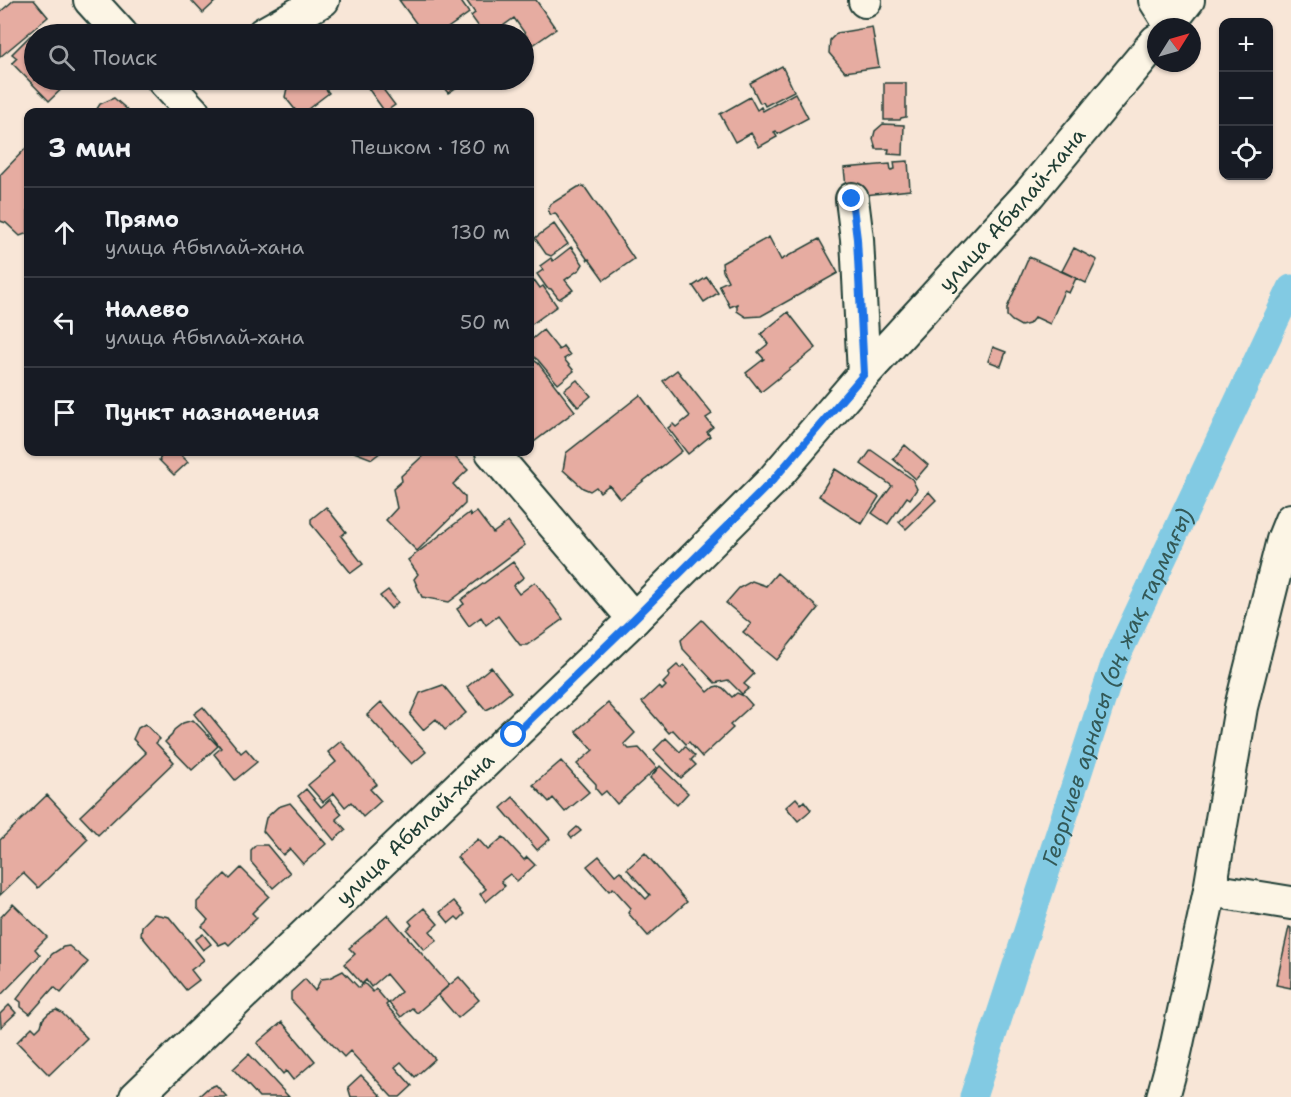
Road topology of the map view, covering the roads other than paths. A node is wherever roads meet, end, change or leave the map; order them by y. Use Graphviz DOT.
graph roads {
  1 [pos="90,0"];
  2 [pos="323,0"];
  3 [pos="113,24"];
  4 [pos="281,24"];
  5 [pos="1147,44"];
  6 [pos="176,90"];
  7 [pos="190,108"];
  8 [pos="852,199"];
  9 [pos="864,374"];
  10 [pos="495,456"];
  11 [pos="1288,533"];
  12 [pos="634,619"];
  13 [pos="1210,890"];
  14 [pos="1291,903"];
  15 [pos="136,1097"];
  16 [pos="1163,1097"];
  1 -- 3 [label="street"];
  2 -- 4 [label="street"];
  5 -- 9 [label="street, улица Абылай-хана"];
  6 -- 7 [label="street"];
  8 -- 9 [label="street"];
  9 -- 12 [label="street, улица Абылай-хана"];
  10 -- 12 [label="street"];
  11 -- 13 [label="street"];
  12 -- 15 [label="street, улица Абылай-хана"];
  13 -- 14 [label="street"];
  13 -- 16 [label="street"];
}
